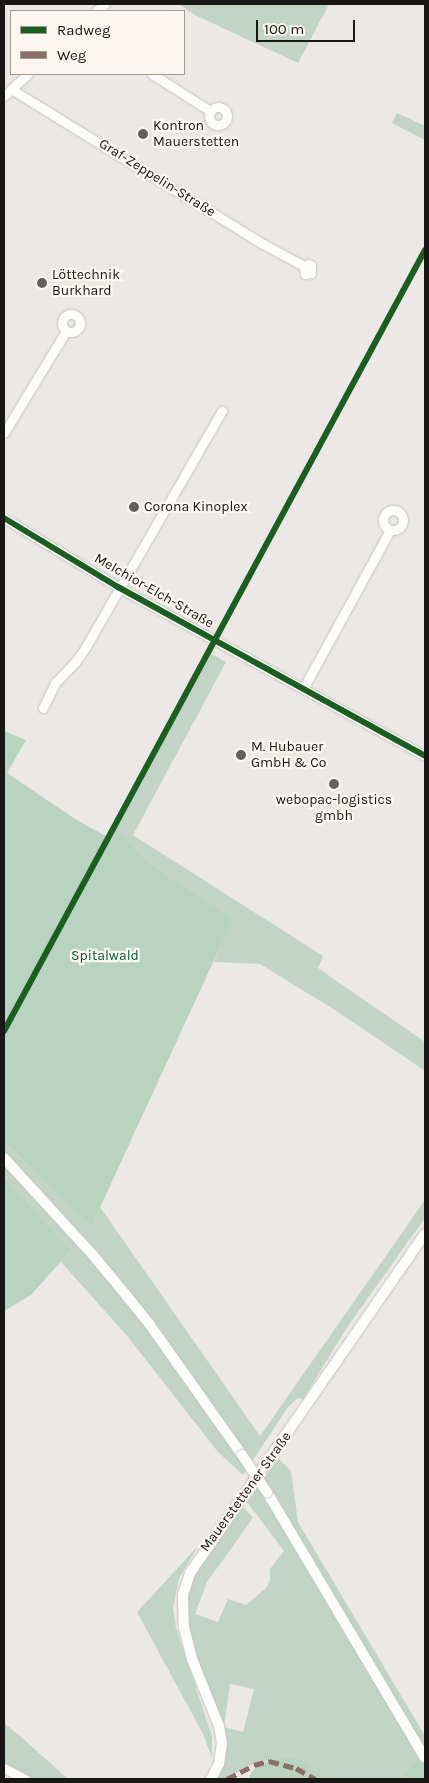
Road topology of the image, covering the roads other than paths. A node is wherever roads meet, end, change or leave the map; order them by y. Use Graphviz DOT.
graph roads {
  1 [pos="27,75"];
  2 [pos="154,75"];
  3 [pos="7,93"];
  4 [pos="210,111"];
  5 [pos="304,266"];
  6 [pos="66,331"];
  7 [pos="222,411"];
  8 [pos="4,433"];
  9 [pos="4,518"];
  10 [pos="390,530"];
  11 [pos="118,586"];
  12 [pos="303,689"];
  13 [pos="43,708"];
  14 [pos="425,756"];
  15 [pos="4,1158"];
  16 [pos="425,1234"];
  17 [pos="425,1758"];
  18 [pos="4,1768"];
  19 [pos="25,1779"];
  20 [pos="211,1779"];
  1 -- 3 [label="street"];
  2 -- 4 [label="street"];
  3 -- 5 [label="street, Graf-Zeppelin-Straße"];
  6 -- 8 [label="street"];
  7 -- 11 [label="street"];
  9 -- 11 [label="street, Melchior-Elch-Straße"];
  10 -- 12 [label="street"];
  11 -- 12 [label="street, Melchior-Elch-Straße"];
  11 -- 13 [label="street"];
  12 -- 14 [label="street, Melchior-Elch-Straße"];
  15 -- 17 [label="main road, bridge"];
  16 -- 20 [label="main road, Mauerstettener Straße"];
  18 -- 19 [label="street"];
}
